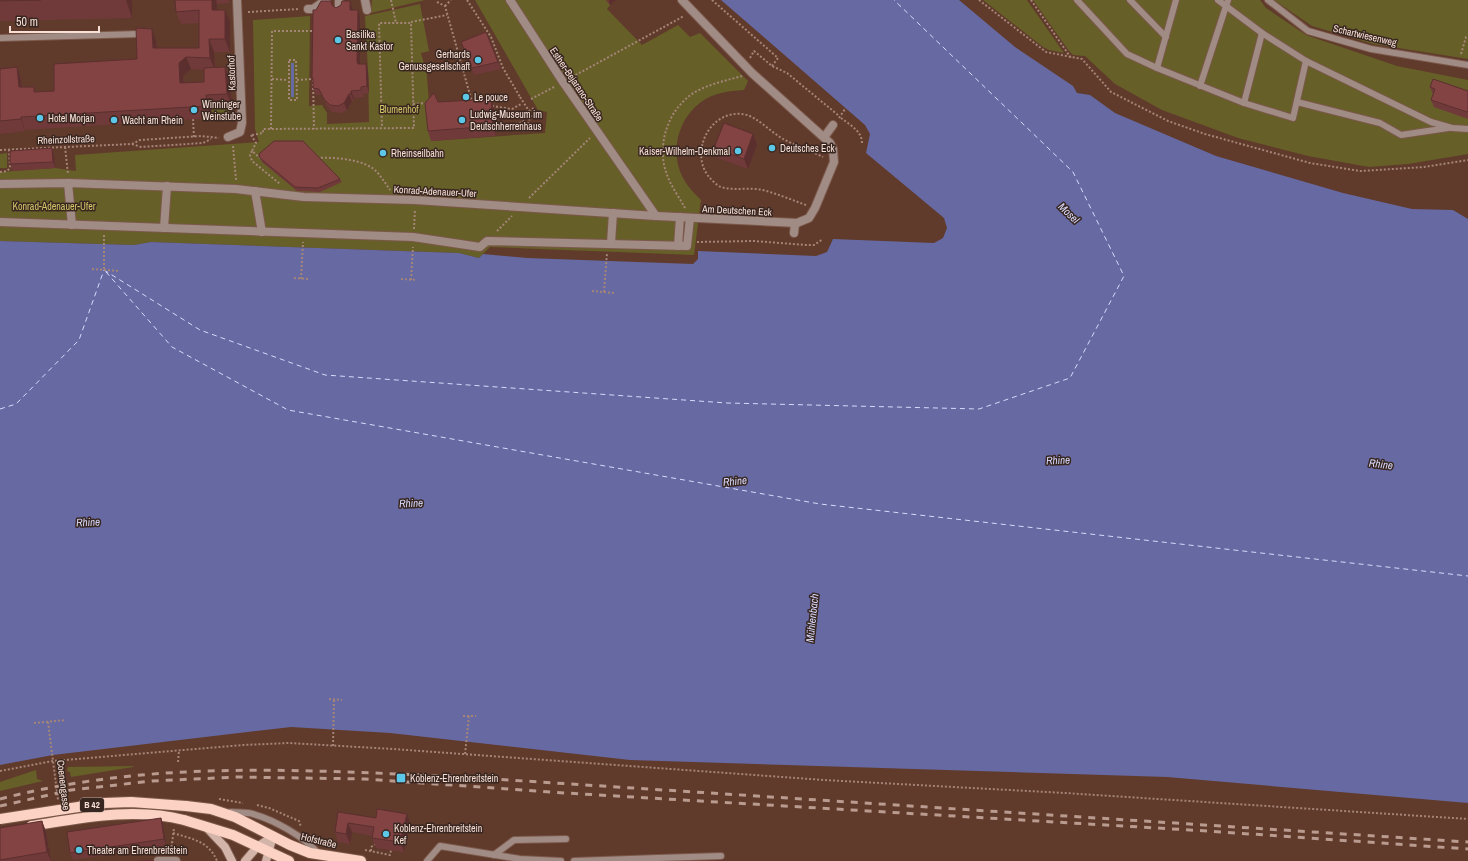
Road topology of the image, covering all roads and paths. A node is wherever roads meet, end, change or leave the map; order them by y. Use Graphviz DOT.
graph roads {
  1 [pos="237,0"];
  2 [pos="326,0"];
  3 [pos="365,0"];
  4 [pos="391,0"];
  5 [pos="451,0"];
  6 [pos="467,0"];
  7 [pos="510,0"];
  8 [pos="682,0"];
  9 [pos="712,0"];
  10 [pos="979,0"];
  11 [pos="1031,0"];
  12 [pos="1077,0"];
  13 [pos="1130,0"];
  14 [pos="1176,0"];
  15 [pos="1218,0"];
  16 [pos="1228,0"];
  17 [pos="1268,0"];
  18 [pos="437,2"];
  19 [pos="445,6"];
  20 [pos="1226,7"];
  21 [pos="311,9"];
  22 [pos="367,10"];
  23 [pos="692,11"];
  24 [pos="238,13"];
  25 [pos="447,15"];
  26 [pos="411,22"];
  27 [pos="396,23"];
  28 [pos="139,34"];
  29 [pos="1262,34"];
  30 [pos="1468,36"];
  31 [pos="1166,37"];
  32 [pos="0,38"];
  33 [pos="754,51"];
  34 [pos="1071,58"];
  35 [pos="1306,61"];
  36 [pos="1458,63"];
  37 [pos="1468,65"];
  38 [pos="772,66"];
  39 [pos="1157,68"];
  40 [pos="752,73"];
  41 [pos="313,74"];
  42 [pos="272,79"];
  43 [pos="313,79"];
  44 [pos="288,80"];
  45 [pos="297,80"];
  46 [pos="563,82"];
  47 [pos="1200,86"];
  48 [pos="532,99"];
  49 [pos="472,102"];
  50 [pos="1297,102"];
  51 [pos="433,103"];
  52 [pos="464,103"];
  53 [pos="1244,103"];
  54 [pos="413,104"];
  55 [pos="479,104"];
  56 [pos="521,104"];
  57 [pos="486,105"];
  58 [pos="845,109"];
  59 [pos="529,111"];
  60 [pos="841,115"];
  61 [pos="193,119"];
  62 [pos="520,124"];
  63 [pos="833,125"];
  64 [pos="382,127"];
  65 [pos="1452,128"];
  66 [pos="271,129"];
  67 [pos="314,129"];
  68 [pos="496,129"];
  69 [pos="1468,129"];
  70 [pos="597,131"];
  71 [pos="252,135"];
  72 [pos="824,136"];
  73 [pos="194,137"];
  74 [pos="228,137"];
  75 [pos="170,138"];
  76 [pos="213,138"];
  77 [pos="256,143"];
  78 [pos="862,143"];
  79 [pos="132,144"];
  80 [pos="170,145"];
  81 [pos="65,147"];
  82 [pos="9,149"];
  83 [pos="0,150"];
  84 [pos="252,151"];
  85 [pos="260,158"];
  86 [pos="316,158"];
  87 [pos="1468,160"];
  88 [pos="834,162"];
  89 [pos="0,172"];
  90 [pos="68,172"];
  91 [pos="68,183"];
  92 [pos="0,184"];
  93 [pos="166,186"];
  94 [pos="236,190"];
  95 [pos="255,191"];
  96 [pos="290,195"];
  97 [pos="397,199"];
  98 [pos="415,200"];
  99 [pos="522,206"];
  100 [pos="815,208"];
  101 [pos="613,213"];
  102 [pos="656,216"];
  103 [pos="680,217"];
  104 [pos="690,218"];
  105 [pos="0,222"];
  106 [pos="795,223"];
  107 [pos="72,225"];
  108 [pos="164,228"];
  109 [pos="104,231"];
  110 [pos="262,232"];
  111 [pos="794,233"];
  112 [pos="303,238"];
  113 [pos="823,239"];
  114 [pos="413,240"];
  115 [pos="487,241"];
  116 [pos="695,242"];
  117 [pos="609,243"];
  118 [pos="678,246"];
  119 [pos="92,269"];
  120 [pos="104,270"];
  121 [pos="120,271"];
  122 [pos="294,278"];
  123 [pos="301,279"];
  124 [pos="401,279"];
  125 [pos="309,280"];
  126 [pos="411,280"];
  127 [pos="417,280"];
  128 [pos="592,291"];
  129 [pos="604,292"];
  130 [pos="614,293"];
  131 [pos="329,699"];
  132 [pos="334,699"];
  133 [pos="342,700"];
  134 [pos="463,716"];
  135 [pos="468,716"];
  136 [pos="476,716"];
  137 [pos="66,720"];
  138 [pos="48,722"];
  139 [pos="34,723"];
  140 [pos="333,746"];
  141 [pos="179,751"];
  142 [pos="465,754"];
  143 [pos="53,761"];
  144 [pos="178,762"];
  145 [pos="0,771"];
  146 [pos="58,803"];
  147 [pos="220,812"];
  148 [pos="0,819"];
  149 [pos="1468,820"];
  150 [pos="204,825"];
  151 [pos="21,828"];
  152 [pos="273,836"];
  153 [pos="566,839"];
  154 [pos="376,844"];
  155 [pos="257,847"];
  156 [pos="171,848"];
  157 [pos="391,850"];
  158 [pos="370,851"];
  159 [pos="381,853"];
  160 [pos="319,855"];
  161 [pos="494,855"];
  162 [pos="721,856"];
  163 [pos="268,857"];
  164 [pos="658,859"];
  165 [pos="158,861"];
  166 [pos="176,861"];
  167 [pos="217,861"];
  168 [pos="232,861"];
  169 [pos="245,861"];
  170 [pos="289,861"];
  171 [pos="361,861"];
  172 [pos="427,861"];
  173 [pos="561,861"];
  174 [pos="574,861"];
  1 -- 24 [label="street, Kastorhof"];
  2 -- 21 [label="street"];
  3 -- 22 [label="street"];
  4 -- 27 [label="path"];
  5 -- 19 [label="path"];
  6 -- 59 [label="path, bridge"];
  7 -- 46 [label="street, Esther-Bejarano-Straße"];
  8 -- 23 [label="street"];
  9 -- 38 [label="path"];
  10 -- 34 [label="path"];
  11 -- 34 [label="path"];
  12 -- 39 [label="lane"];
  13 -- 31 [label="lane"];
  14 -- 31 [label="lane"];
  15 -- 20 [label="lane"];
  16 -- 20 [label="lane"];
  17 -- 36 [label="lane, Schartwiesenweg"];
  18 -- 19 [label="path"];
  19 -- 25 [label="path"];
  20 -- 29 [label="lane"];
  20 -- 47 [label="lane"];
  21 -- 24 [label="path"];
  21 -- 42 [label="path"];
  23 -- 40 [label="street"];
  23 -- 46 [label="path"];
  24 -- 74 [label="street, Kastorhof"];
  25 -- 26 [label="path"];
  25 -- 49 [label="path"];
  26 -- 27 [label="path"];
  26 -- 54 [label="path"];
  27 -- 64 [label="path"];
  28 -- 32 [label="lane"];
  29 -- 35 [label="lane"];
  29 -- 53 [label="lane"];
  30 -- 36 [label="path"];
  31 -- 39 [label="lane"];
  33 -- 38 [label="path"];
  34 -- 87 [label="path"];
  35 -- 50 [label="lane"];
  35 -- 65 [label="lane"];
  36 -- 37 [label="lane, Schartwiesenweg"];
  38 -- 78 [label="path"];
  39 -- 47 [label="lane"];
  40 -- 72 [label="street"];
  40 -- 104 [label="path, Am Deutschen Eck"];
  41 -- 43 [label="path"];
  42 -- 44 [label="path"];
  42 -- 66 [label="path"];
  43 -- 45 [label="path"];
  43 -- 67 [label="path"];
  44 -- 45 [label="path"];
  44 -- 45 [label="path"];
  46 -- 48 [label="path"];
  46 -- 70 [label="street, Esther-Bejarano-Straße"];
  47 -- 53 [label="lane"];
  49 -- 52 [label="path"];
  49 -- 55 [label="path"];
  50 -- 53 [label="lane"];
  50 -- 65 [label="lane"];
  51 -- 54 [label="path"];
  54 -- 64 [label="path"];
  56 -- 57 [label="path"];
  58 -- 60 [label="path"];
  59 -- 62 [label="path"];
  59 -- 62 [label="path"];
  61 -- 73 [label="path"];
  62 -- 68 [label="path"];
  63 -- 72 [label="street"];
  64 -- 67 [label="path"];
  65 -- 69 [label="lane"];
  66 -- 67 [label="path"];
  66 -- 71 [label="path"];
  70 -- 99 [label="path, Esther-Bejarano-Straße"];
  70 -- 102 [label="street"];
  72 -- 88 [label="street"];
  73 -- 75 [label="path, Rheinzollstraße"];
  73 -- 76 [label="path, Rheinzollstraße"];
  74 -- 76 [label="path, Rheinzollstraße"];
  74 -- 94 [label="path"];
  75 -- 79 [label="path, Rheinzollstraße"];
  75 -- 80 [label="path"];
  76 -- 80 [label="path, Rheinzollstraße"];
  77 -- 84 [label="path"];
  79 -- 80 [label="path, Rheinzollstraße"];
  79 -- 81 [label="path, Rheinzollstraße"];
  81 -- 82 [label="path, Rheinzollstraße"];
  81 -- 90 [label="path"];
  82 -- 83 [label="path, Rheinzollstraße"];
  82 -- 89 [label="path"];
  84 -- 85 [label="path"];
  84 -- 96 [label="path"];
  86 -- 97 [label="path"];
  88 -- 100 [label="street"];
  88 -- 100 [label="path"];
  91 -- 92 [label="street, Konrad-Adenauer-Ufer"];
  91 -- 93 [label="street, Konrad-Adenauer-Ufer"];
  91 -- 107 [label="street"];
  93 -- 94 [label="street, Konrad-Adenauer-Ufer"];
  93 -- 108 [label="street"];
  94 -- 95 [label="street, Konrad-Adenauer-Ufer"];
  95 -- 96 [label="street, Konrad-Adenauer-Ufer"];
  95 -- 110 [label="street"];
  96 -- 97 [label="street, Konrad-Adenauer-Ufer"];
  97 -- 98 [label="street, Konrad-Adenauer-Ufer"];
  98 -- 99 [label="street, Konrad-Adenauer-Ufer"];
  98 -- 114 [label="path"];
  99 -- 101 [label="street, Konrad-Adenauer-Ufer"];
  99 -- 115 [label="path, Esther-Bejarano-Straße"];
  100 -- 106 [label="street"];
  101 -- 102 [label="street, Konrad-Adenauer-Ufer"];
  101 -- 117 [label="street"];
  102 -- 103 [label="street, Konrad-Adenauer-Ufer"];
  103 -- 104 [label="street, Konrad-Adenauer-Ufer"];
  103 -- 118 [label="street"];
  104 -- 106 [label="street, Am Deutschen Eck"];
  104 -- 118 [label="street"];
  105 -- 107 [label="street"];
  106 -- 111 [label="street"];
  107 -- 108 [label="street"];
  108 -- 110 [label="street"];
  109 -- 120 [label="path"];
  110 -- 114 [label="street"];
  112 -- 123 [label="path"];
  113 -- 116 [label="path"];
  114 -- 115 [label="street"];
  114 -- 126 [label="path"];
  115 -- 117 [label="street"];
  117 -- 118 [label="street"];
  117 -- 129 [label="path"];
  119 -- 120 [label="path"];
  120 -- 121 [label="path"];
  122 -- 123 [label="path"];
  123 -- 125 [label="path"];
  124 -- 126 [label="path"];
  126 -- 127 [label="path"];
  128 -- 129 [label="path"];
  129 -- 130 [label="path"];
  131 -- 132 [label="path"];
  132 -- 133 [label="path"];
  132 -- 140 [label="path"];
  134 -- 135 [label="path"];
  135 -- 136 [label="path"];
  135 -- 142 [label="path"];
  137 -- 138 [label="path"];
  138 -- 139 [label="path"];
  138 -- 143 [label="path, Coenengasse"];
  140 -- 141 [label="path"];
  140 -- 142 [label="path"];
  141 -- 143 [label="path"];
  141 -- 144 [label="path"];
  142 -- 149 [label="path"];
  143 -- 145 [label="path"];
  143 -- 146 [label="path, Coenengasse"];
  147 -- 148 [label="main road, B 42, bridge"];
  147 -- 152 [label="main road, B 42"];
  147 -- 160 [label="lane"];
  150 -- 151 [label="main road, B 42, bridge"];
  150 -- 155 [label="main road, B 42"];
  150 -- 168 [label="main road"];
  152 -- 155 [label="main road"];
  152 -- 160 [label="main road, Hofstraße / B 42"];
  152 -- 163 [label="main road"];
  153 -- 161 [label="lane"];
  154 -- 158 [label="path"];
  155 -- 163 [label="main road, B 42"];
  155 -- 169 [label="main road"];
  156 -- 167 [label="path"];
  157 -- 159 [label="path"];
  160 -- 171 [label="main road, Hofstraße / B 42"];
  161 -- 172 [label="lane"];
  161 -- 173 [label="lane"];
  162 -- 164 [label="lane"];
  163 -- 170 [label="main road, B 42"];
  164 -- 174 [label="lane"];
  165 -- 166 [label="street"];
}
